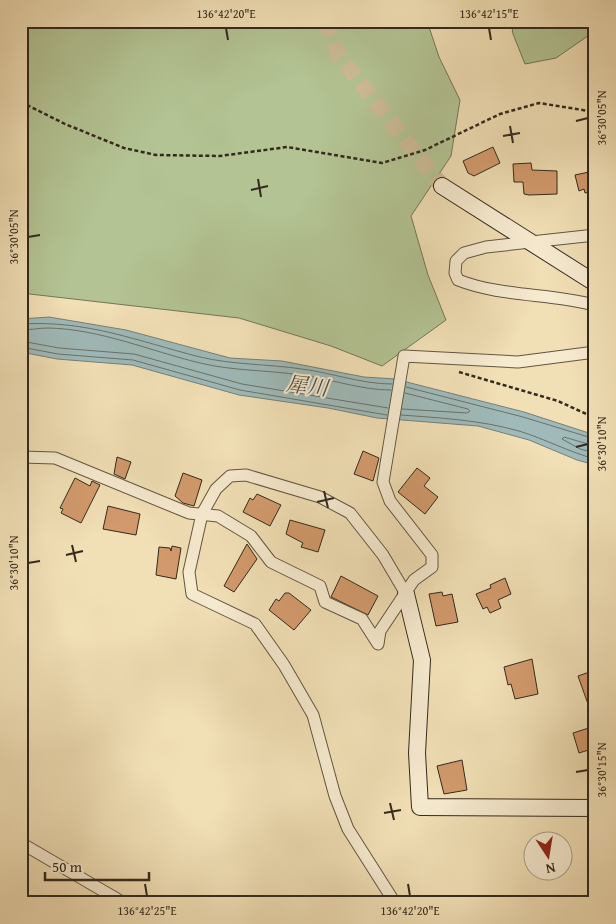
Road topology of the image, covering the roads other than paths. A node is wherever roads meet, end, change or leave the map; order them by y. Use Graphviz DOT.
graph roads {
  1 [pos="442,186"];
  2 [pos="595,235"];
  3 [pos="532,243"];
  4 [pos="595,283"];
  5 [pos="595,305"];
  6 [pos="595,352"];
  7 [pos="21,457"];
  8 [pos="202,514"];
  9 [pos="406,594"];
  10 [pos="595,808"];
  11 [pos="21,843"];
  12 [pos="124,903"];
  13 [pos="395,903"];
  1 -- 3 [label="street"];
  2 -- 3 [label="street"];
  3 -- 4 [label="street"];
  3 -- 5 [label="street"];
  6 -- 9 [label="street"];
  7 -- 8 [label="street"];
  8 -- 9 [label="street"];
  8 -- 9 [label="street"];
  8 -- 13 [label="street"];
  9 -- 10 [label="street"];
  11 -- 12 [label="street"];
}
